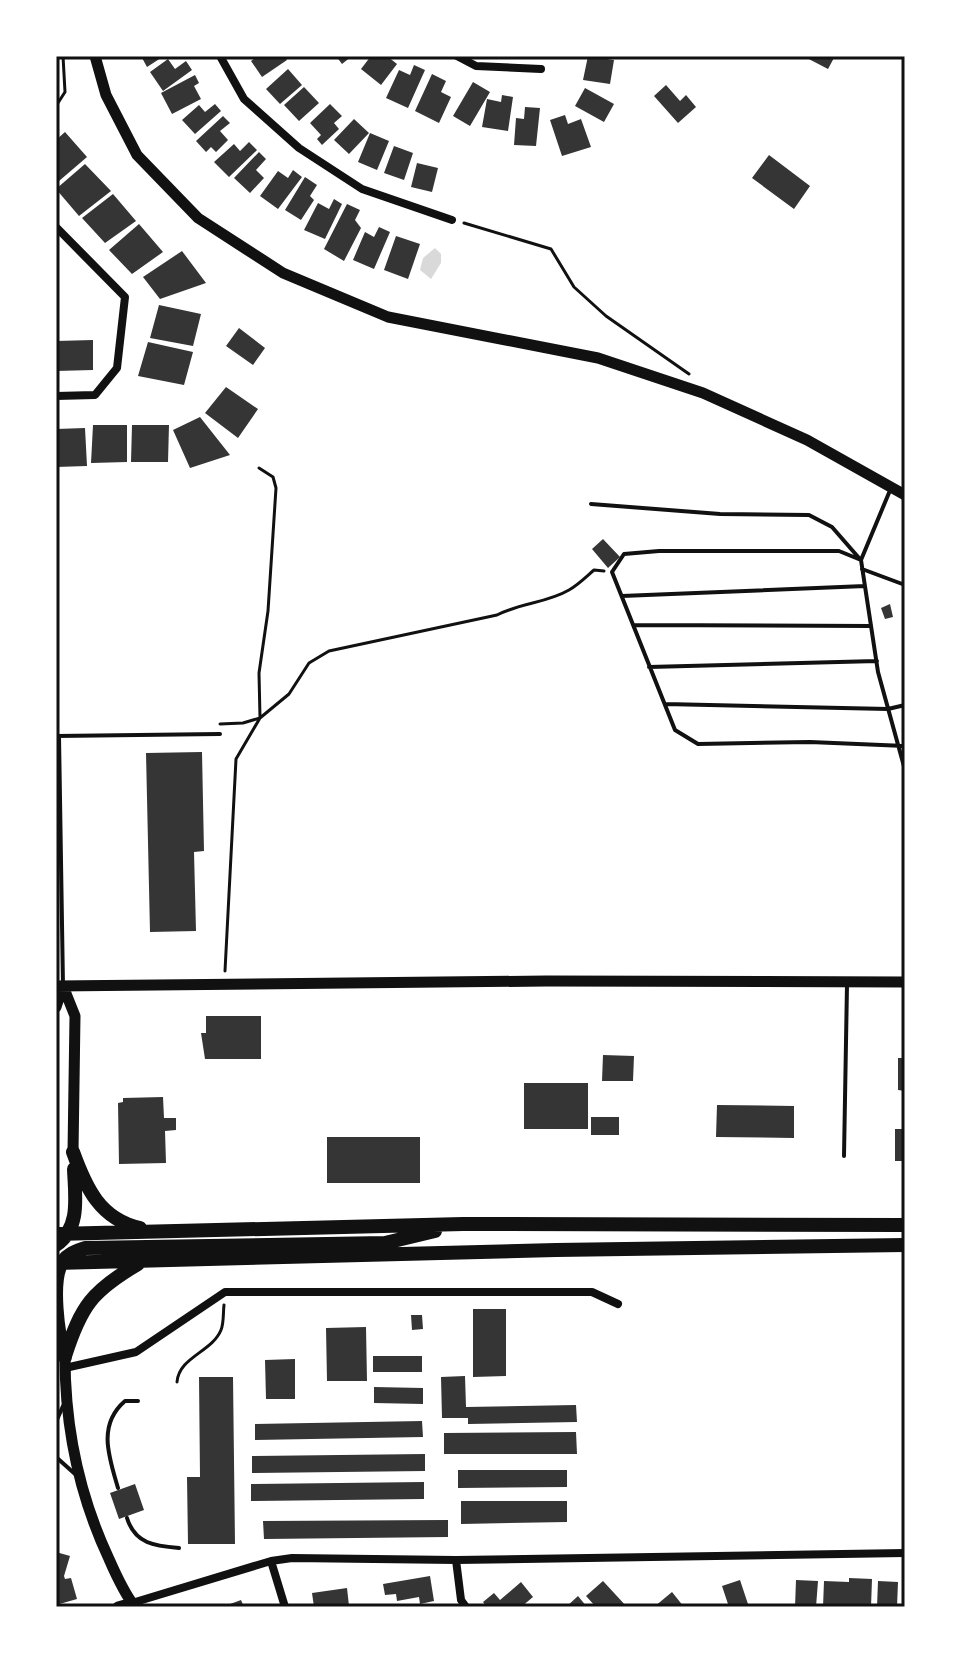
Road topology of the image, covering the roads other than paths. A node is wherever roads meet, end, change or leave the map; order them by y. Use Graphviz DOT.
graph roads {
  1 [pos="95,56"];
  2 [pos="220,56"];
  3 [pos="457,56"];
  4 [pos="541,69"];
  5 [pos="452,220"];
  6 [pos="56,227"];
  7 [pos="56,396"];
  8 [pos="891,487"];
  9 [pos="905,495"];
  10 [pos="591,504"];
  11 [pos="861,560"];
  12 [pos="862,569"];
  13 [pos="905,585"];
  14 [pos="865,586"];
  15 [pos="622,596"];
  16 [pos="633,625"];
  17 [pos="871,626"];
  18 [pos="877,661"];
  19 [pos="649,667"];
  20 [pos="665,704"];
  21 [pos="905,705"];
  22 [pos="888,709"];
  23 [pos="220,734"];
  24 [pos="58,736"];
  25 [pos="902,747"];
  26 [pos="905,770"];
  27 [pos="847,982"];
  28 [pos="905,982"];
  29 [pos="59,986"];
  30 [pos="56,1007"];
  31 [pos="73,1152"];
  32 [pos="844,1156"];
  33 [pos="463,1224"];
  34 [pos="905,1225"];
  35 [pos="160,1233"];
  36 [pos="62,1234"];
  37 [pos="56,1245"];
  38 [pos="905,1245"];
  39 [pos="58,1263"];
  40 [pos="140,1263"];
  41 [pos="618,1304"];
  42 [pos="56,1312"];
  43 [pos="65,1362"];
  44 [pos="67,1396"];
  45 [pos="138,1401"];
  46 [pos="56,1422"];
  47 [pos="56,1457"];
  48 [pos="79,1478"];
  49 [pos="118,1488"];
  50 [pos="127,1518"];
  51 [pos="179,1548"];
  52 [pos="905,1553"];
  53 [pos="456,1560"];
  54 [pos="271,1561"];
  55 [pos="133,1605"];
  56 [pos="118,1607"];
  57 [pos="285,1607"];
  58 [pos="466,1607"];
  1 -- 8 [label="street"];
  2 -- 5 [label="street"];
  3 -- 4 [label="street"];
  6 -- 7 [label="street"];
  8 -- 9 [label="street"];
  8 -- 11 [label="lane"];
  10 -- 11 [label="lane"];
  11 -- 12 [label="lane"];
  11 -- 15 [label="lane"];
  12 -- 13 [label="lane"];
  12 -- 14 [label="lane"];
  14 -- 15 [label="lane"];
  14 -- 17 [label="lane"];
  15 -- 16 [label="lane"];
  16 -- 17 [label="lane"];
  16 -- 19 [label="lane"];
  17 -- 18 [label="lane"];
  18 -- 19 [label="lane"];
  18 -- 22 [label="lane"];
  19 -- 20 [label="lane"];
  20 -- 22 [label="lane"];
  20 -- 25 [label="lane"];
  21 -- 22 [label="lane"];
  22 -- 25 [label="lane"];
  23 -- 24 [label="lane"];
  24 -- 29 [label="lane"];
  25 -- 26 [label="lane"];
  27 -- 28 [label="street"];
  27 -- 29 [label="street"];
  27 -- 32 [label="lane"];
  29 -- 30 [label="street"];
  29 -- 31 [label="street"];
  31 -- 35 [label="highway"];
  31 -- 36 [label="highway"];
  33 -- 34 [label="highway"];
  33 -- 35 [label="highway"];
  33 -- 39 [label="highway"];
  35 -- 36 [label="highway"];
  36 -- 37 [label="highway"];
  38 -- 40 [label="highway"];
  39 -- 40 [label="highway"];
  39 -- 42 [label="highway"];
  40 -- 43 [label="highway"];
  41 -- 43 [label="street"];
  42 -- 43 [label="highway"];
  43 -- 44 [label="street"];
  44 -- 46 [label="lane"];
  44 -- 48 [label="street"];
  45 -- 49 [label="lane"];
  47 -- 48 [label="lane"];
  48 -- 55 [label="street"];
  50 -- 51 [label="lane"];
  52 -- 53 [label="street"];
  53 -- 54 [label="street"];
  53 -- 58 [label="street"];
  54 -- 55 [label="street"];
  54 -- 57 [label="street"];
  55 -- 56 [label="street"];
}
